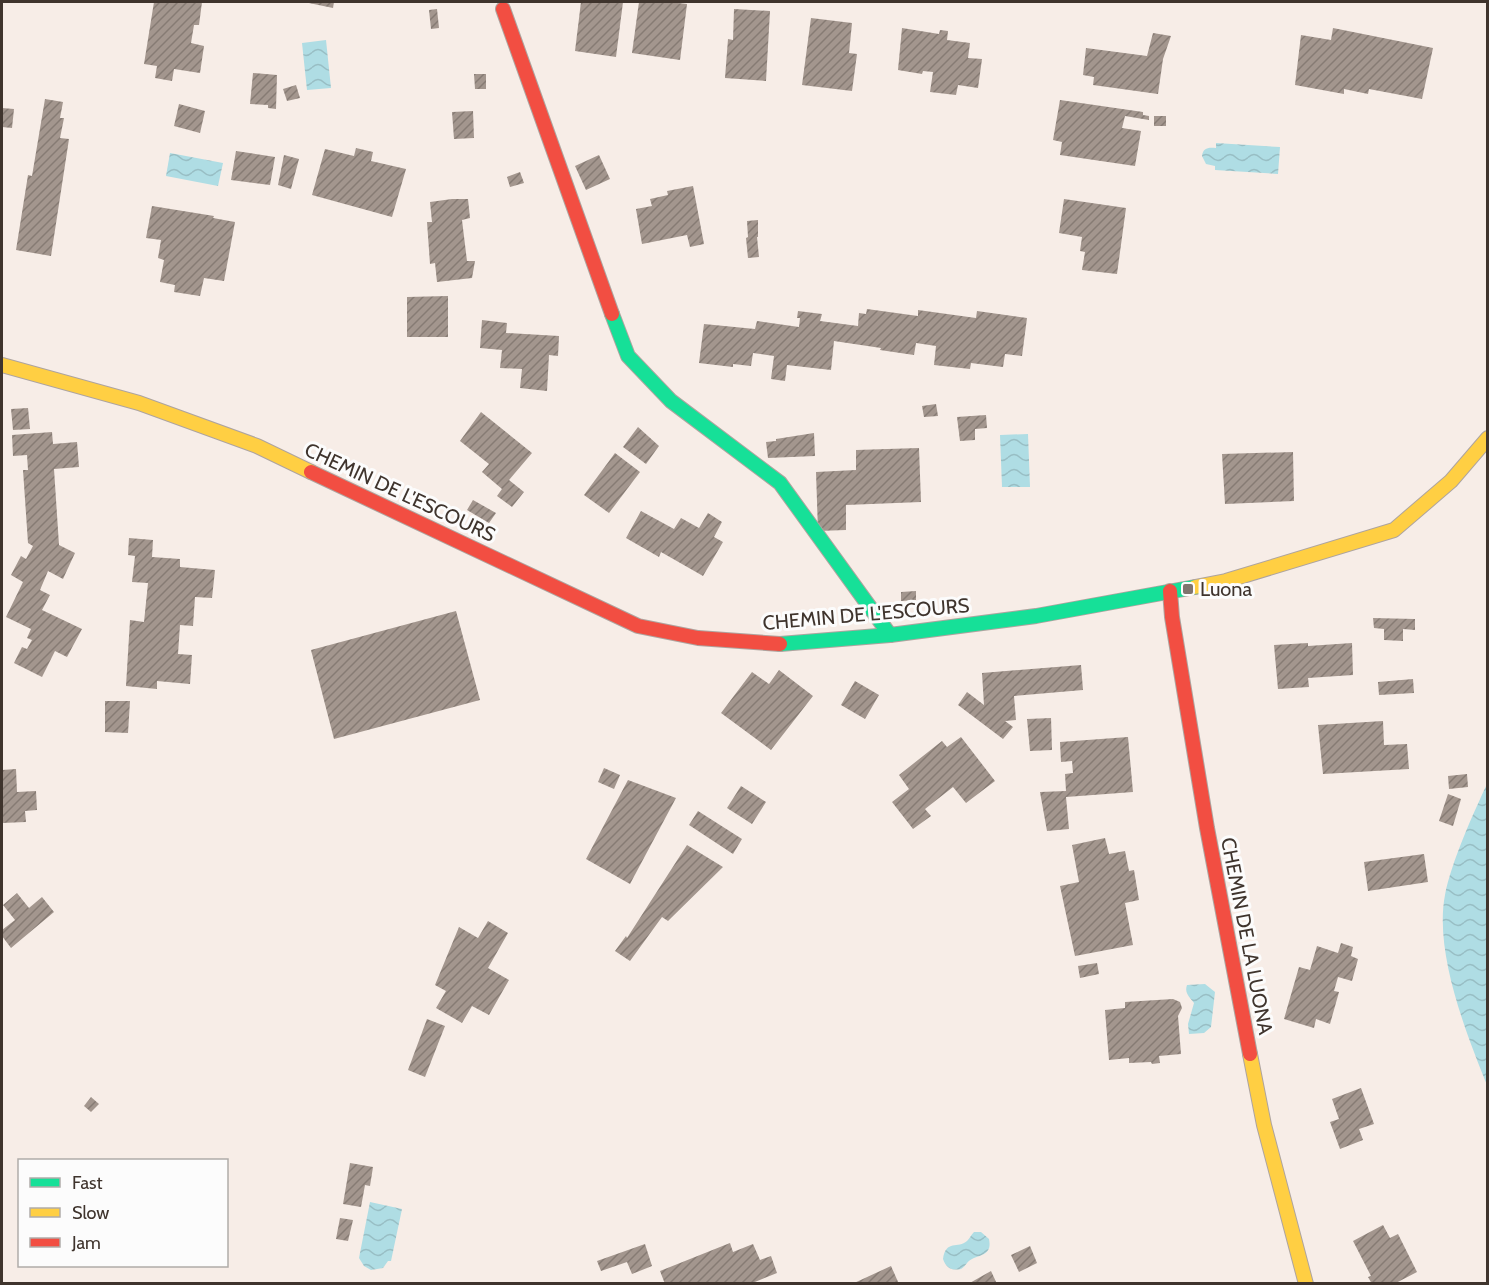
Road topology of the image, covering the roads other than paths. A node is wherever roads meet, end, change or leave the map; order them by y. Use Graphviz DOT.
graph roads {
  1 [pos="503,9"];
  2 [pos="2,365"];
  3 [pos="1488,438"];
  4 [pos="1170,591"];
  5 [pos="890,634"];
  6 [pos="1306,1284"];
  1 -- 5 [label="street"];
  2 -- 5 [label="street, CHEMIN DE L'ESCOURS"];
  3 -- 4 [label="street, CHEMIN DE L'ESCOURS"];
  4 -- 5 [label="street, CHEMIN DE L'ESCOURS"];
  4 -- 6 [label="street, CHEMIN DE LA LUONA"];
}
